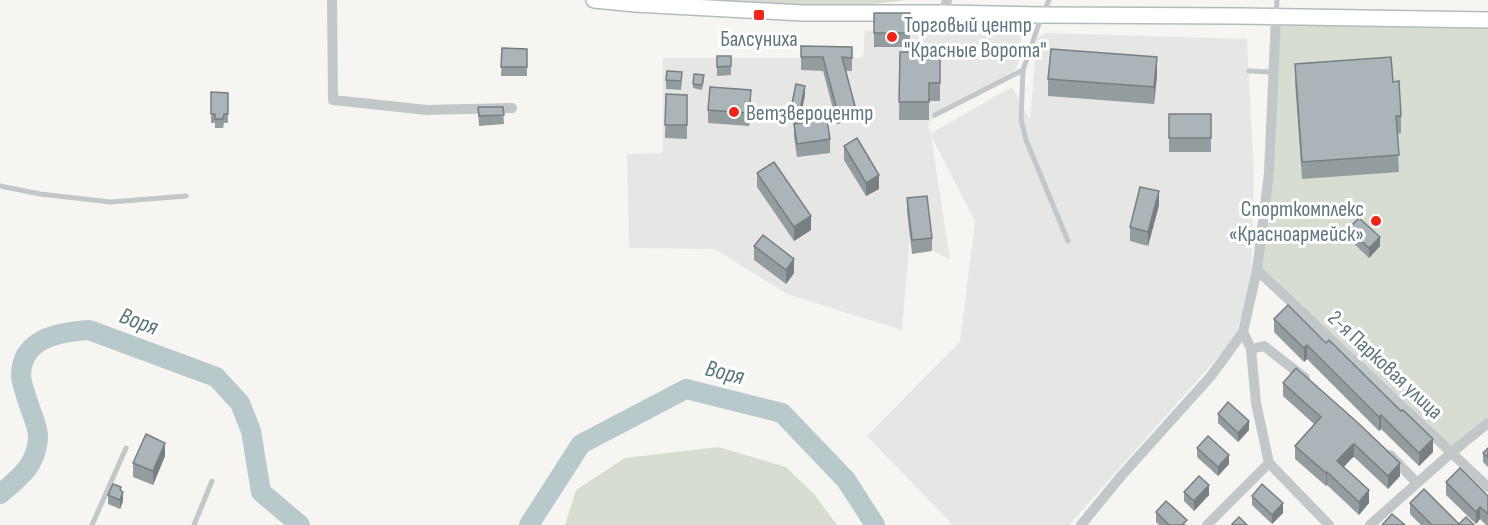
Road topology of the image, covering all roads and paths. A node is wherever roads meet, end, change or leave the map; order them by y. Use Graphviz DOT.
graph roads {
  1 [pos="332,0"];
  2 [pos="594,0"];
  3 [pos="1048,0"];
  4 [pos="1277,0"];
  5 [pos="634,2"];
  6 [pos="946,6"];
  7 [pos="1042,15"];
  8 [pos="1276,17"];
  9 [pos="1488,20"];
  10 [pos="1023,70"];
  11 [pos="1249,71"];
  12 [pos="1274,72"];
  13 [pos="512,108"];
  14 [pos="935,115"];
  15 [pos="0,186"];
  16 [pos="186,195"];
  17 [pos="1068,241"];
  18 [pos="1257,270"];
  19 [pos="1243,332"];
  20 [pos="1251,349"];
  21 [pos="1317,388"];
  22 [pos="1488,423"];
  23 [pos="1380,445"];
  24 [pos="126,448"];
  25 [pos="1451,453"];
  26 [pos="1269,463"];
  27 [pos="212,481"];
  28 [pos="1417,483"];
  29 [pos="1488,488"];
  30 [pos="92,525"];
  31 [pos="194,525"];
  32 [pos="1082,525"];
  33 [pos="1207,525"];
  34 [pos="1329,525"];
  35 [pos="1370,525"];
  1 -- 13 [label="street"];
  2 -- 5 [label="main road"];
  3 -- 7 [label="lane"];
  4 -- 8 [label="lane"];
  5 -- 6 [label="main road"];
  6 -- 7 [label="main road"];
  7 -- 8 [label="main road"];
  7 -- 10 [label="lane"];
  8 -- 9 [label="main road"];
  8 -- 12 [label="street"];
  10 -- 14 [label="lane"];
  10 -- 17 [label="lane"];
  11 -- 12 [label="lane"];
  12 -- 18 [label="street"];
  15 -- 16 [label="lane"];
  18 -- 19 [label="street"];
  18 -- 25 [label="street, 2-я Парковая улица"];
  19 -- 20 [label="street"];
  19 -- 32 [label="street"];
  20 -- 21 [label="street"];
  20 -- 26 [label="street"];
  22 -- 25 [label="street"];
  23 -- 28 [label="street"];
  24 -- 30 [label="lane"];
  25 -- 28 [label="street"];
  25 -- 29 [label="street, 2-я Парковая улица"];
  26 -- 33 [label="street"];
  26 -- 34 [label="street"];
  27 -- 31 [label="lane"];
  28 -- 35 [label="street"];
}
